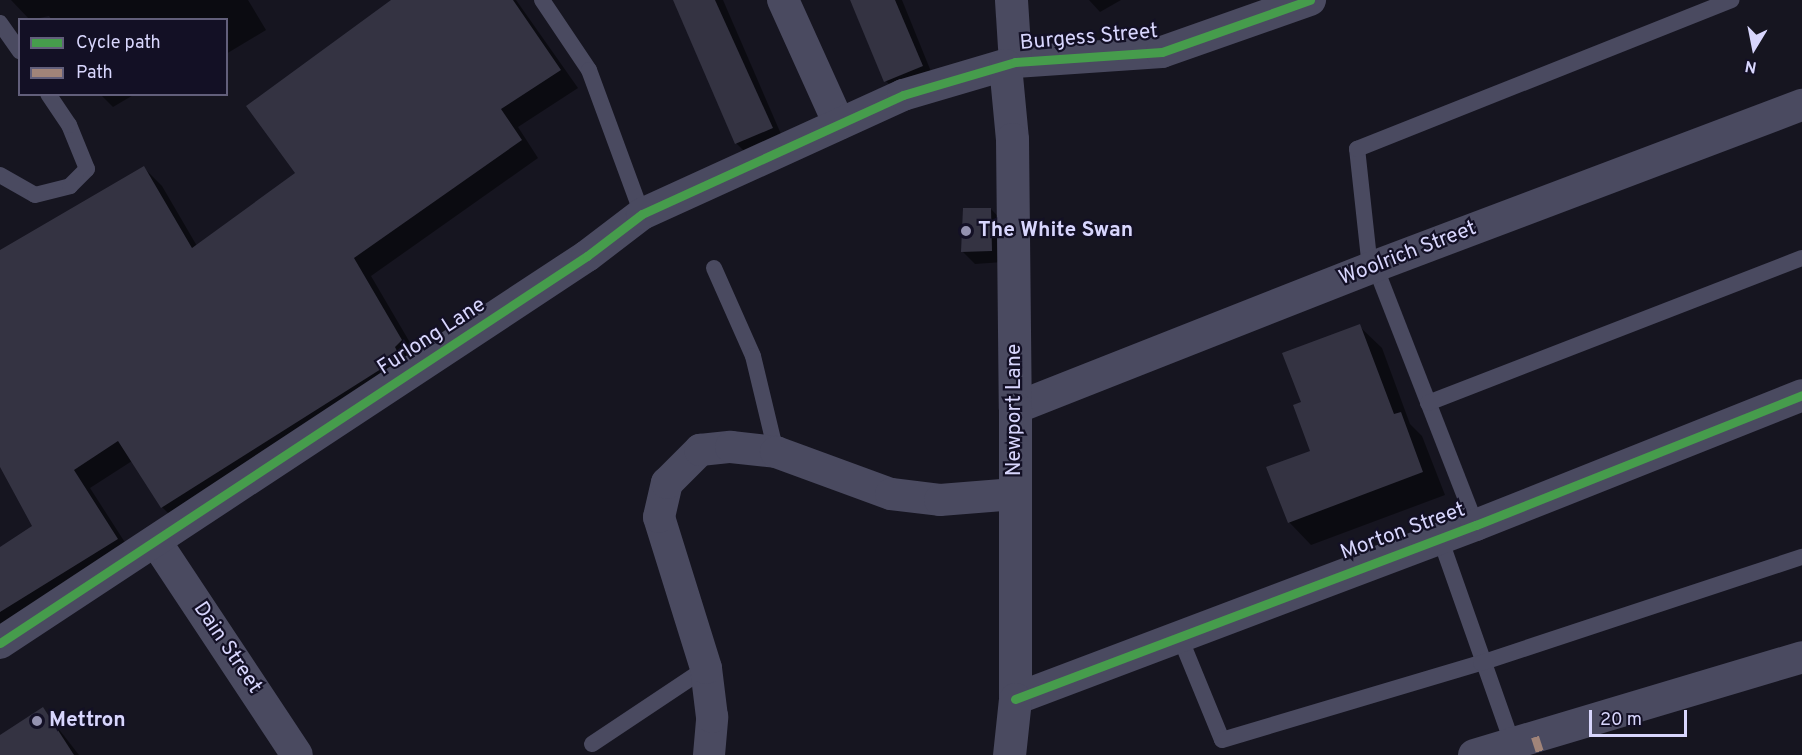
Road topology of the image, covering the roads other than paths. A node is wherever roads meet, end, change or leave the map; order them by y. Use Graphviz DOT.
graph roads {
  1 [pos="542,0"];
  2 [pos="783,0"];
  3 [pos="1011,0"];
  4 [pos="1310,0"];
  5 [pos="1731,0"];
  6 [pos="0,23"];
  7 [pos="18,49"];
  8 [pos="1010,64"];
  9 [pos="903,95"];
  10 [pos="49,96"];
  11 [pos="1802,105"];
  12 [pos="839,124"];
  13 [pos="0,175"];
  14 [pos="642,214"];
  15 [pos="1802,258"];
  16 [pos="1373,267"];
  17 [pos="714,268"];
  18 [pos="1802,395"];
  19 [pos="1428,403"];
  20 [pos="1015,408"];
  21 [pos="776,452"];
  22 [pos="1015,494"];
  23 [pos="1476,525"];
  24 [pos="1440,538"];
  25 [pos="156,542"];
  26 [pos="1802,557"];
  27 [pos="1179,635"];
  28 [pos="0,643"];
  29 [pos="1802,657"];
  30 [pos="1481,663"];
  31 [pos="705,668"];
  32 [pos="1015,699"];
  33 [pos="1512,743"];
  34 [pos="592,744"];
  35 [pos="297,755"];
  36 [pos="709,755"];
  37 [pos="1009,755"];
  38 [pos="1474,755"];
  1 -- 14 [label="lane"];
  2 -- 12 [label="street"];
  3 -- 8 [label="street, Newport Lane"];
  4 -- 8 [label="street, Burgess Street"];
  5 -- 16 [label="lane"];
  6 -- 7 [label="lane"];
  8 -- 9 [label="street, Burgess Street"];
  8 -- 20 [label="street, Newport Lane"];
  9 -- 12 [label="street, Furlong Lane"];
  10 -- 13 [label="lane"];
  11 -- 16 [label="street, Woolrich Street"];
  12 -- 14 [label="street, Furlong Lane"];
  14 -- 25 [label="street, Furlong Lane"];
  15 -- 19 [label="lane"];
  16 -- 19 [label="lane"];
  16 -- 20 [label="street, Woolrich Street"];
  17 -- 21 [label="lane"];
  18 -- 23 [label="street, Morton Street"];
  19 -- 23 [label="lane"];
  20 -- 22 [label="street, Newport Lane"];
  21 -- 22 [label="street"];
  21 -- 31 [label="street"];
  22 -- 32 [label="street, Newport Lane"];
  23 -- 24 [label="street, Morton Street"];
  24 -- 27 [label="street, Morton Street"];
  24 -- 30 [label="lane"];
  25 -- 28 [label="street, Furlong Lane"];
  25 -- 35 [label="street, Dain Street"];
  26 -- 30 [label="lane"];
  27 -- 30 [label="lane"];
  27 -- 32 [label="street, Morton Street"];
  29 -- 33 [label="street"];
  30 -- 33 [label="lane"];
  31 -- 34 [label="lane"];
  31 -- 36 [label="street"];
  32 -- 37 [label="street, Newport Lane"];
  33 -- 38 [label="street"];
}
